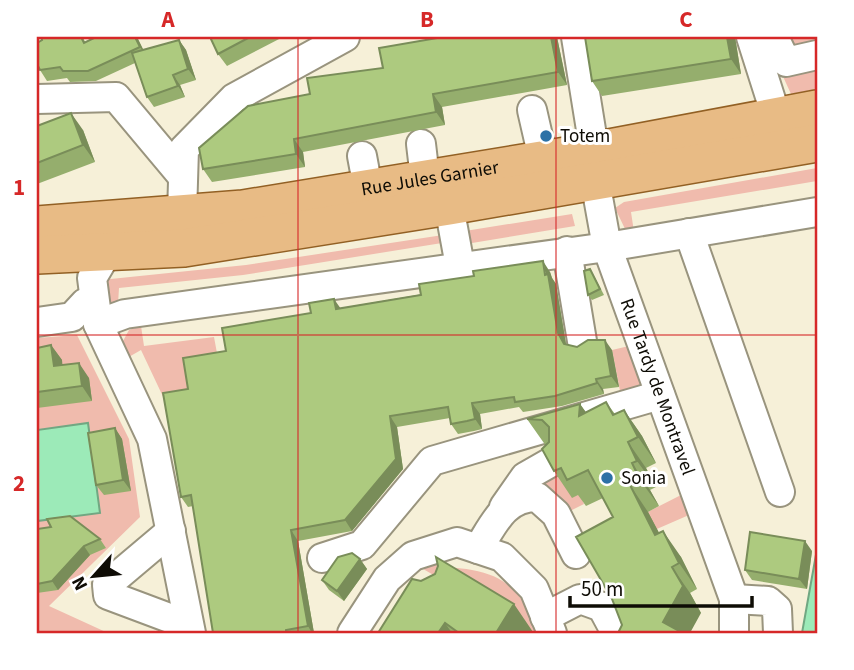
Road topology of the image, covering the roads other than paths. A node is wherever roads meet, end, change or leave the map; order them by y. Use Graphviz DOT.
graph roads {
  1 [pos="345,37"];
  2 [pos="576,37"];
  3 [pos="751,37"];
  4 [pos="775,37"];
  5 [pos="817,55"];
  6 [pos="37,99"];
  7 [pos="772,103"];
  8 [pos="817,109"];
  9 [pos="533,110"];
  10 [pos="817,143"];
  11 [pos="576,158"];
  12 [pos="183,177"];
  13 [pos="449,206"];
  14 [pos="817,212"];
  15 [pos="182,214"];
  16 [pos="341,223"];
  17 [pos="37,225"];
  18 [pos="689,233"];
  19 [pos="607,247"];
  20 [pos="46,250"];
  21 [pos="108,251"];
  22 [pos="567,251"];
  23 [pos="460,266"];
  24 [pos="91,313"];
  25 [pos="37,322"];
  26 [pos="582,341"];
  27 [pos="660,395"];
  28 [pos="554,461"];
  29 [pos="780,492"];
  30 [pos="505,507"];
  31 [pos="171,531"];
  32 [pos="478,549"];
  33 [pos="576,554"];
  34 [pos="322,558"];
  35 [pos="734,598"];
  36 [pos="549,625"];
  37 [pos="189,629"];
  38 [pos="352,633"];
  39 [pos="616,633"];
  40 [pos="734,633"];
  41 [pos="778,633"];
  1 -- 12 [label="street"];
  2 -- 11 [label="street"];
  3 -- 7 [label="street"];
  4 -- 5 [label="street"];
  6 -- 12 [label="street"];
  8 -- 11 [label="main road, Rue Jules Garnier"];
  9 -- 11 [label="street"];
  10 -- 11 [label="main road, Rue Jules Garnier"];
  11 -- 13 [label="main road, Rue Jules Garnier"];
  11 -- 15 [label="main road, Rue Jules Garnier"];
  11 -- 19 [label="street, Rue Tardy de Montravel"];
  12 -- 15 [label="street"];
  13 -- 16 [label="main road, Rue Jules Garnier"];
  13 -- 23 [label="street"];
  14 -- 18 [label="street"];
  15 -- 16 [label="street"];
  15 -- 17 [label="main road, Rue Jules Garnier"];
  15 -- 20 [label="street"];
  16 -- 21 [label="main road, Rue Jules Garnier"];
  18 -- 19 [label="street"];
  18 -- 29 [label="street"];
  19 -- 22 [label="street"];
  19 -- 27 [label="street, Rue Tardy de Montravel"];
  20 -- 21 [label="main road, Rue Jules Garnier"];
  20 -- 24 [label="street"];
  21 -- 24 [label="street"];
  22 -- 23 [label="street"];
  22 -- 26 [label="street"];
  23 -- 24 [label="street"];
  24 -- 25 [label="street"];
  24 -- 31 [label="street"];
  27 -- 34 [label="street"];
  27 -- 35 [label="street, Rue Tardy de Montravel"];
  28 -- 30 [label="street"];
  30 -- 32 [label="street"];
  30 -- 33 [label="street"];
  31 -- 37 [label="street"];
  31 -- 37 [label="street"];
  32 -- 36 [label="street"];
  32 -- 38 [label="street"];
  35 -- 40 [label="street, Rue Tardy de Montravel"];
  35 -- 41 [label="street"];
  36 -- 39 [label="street"];
}
